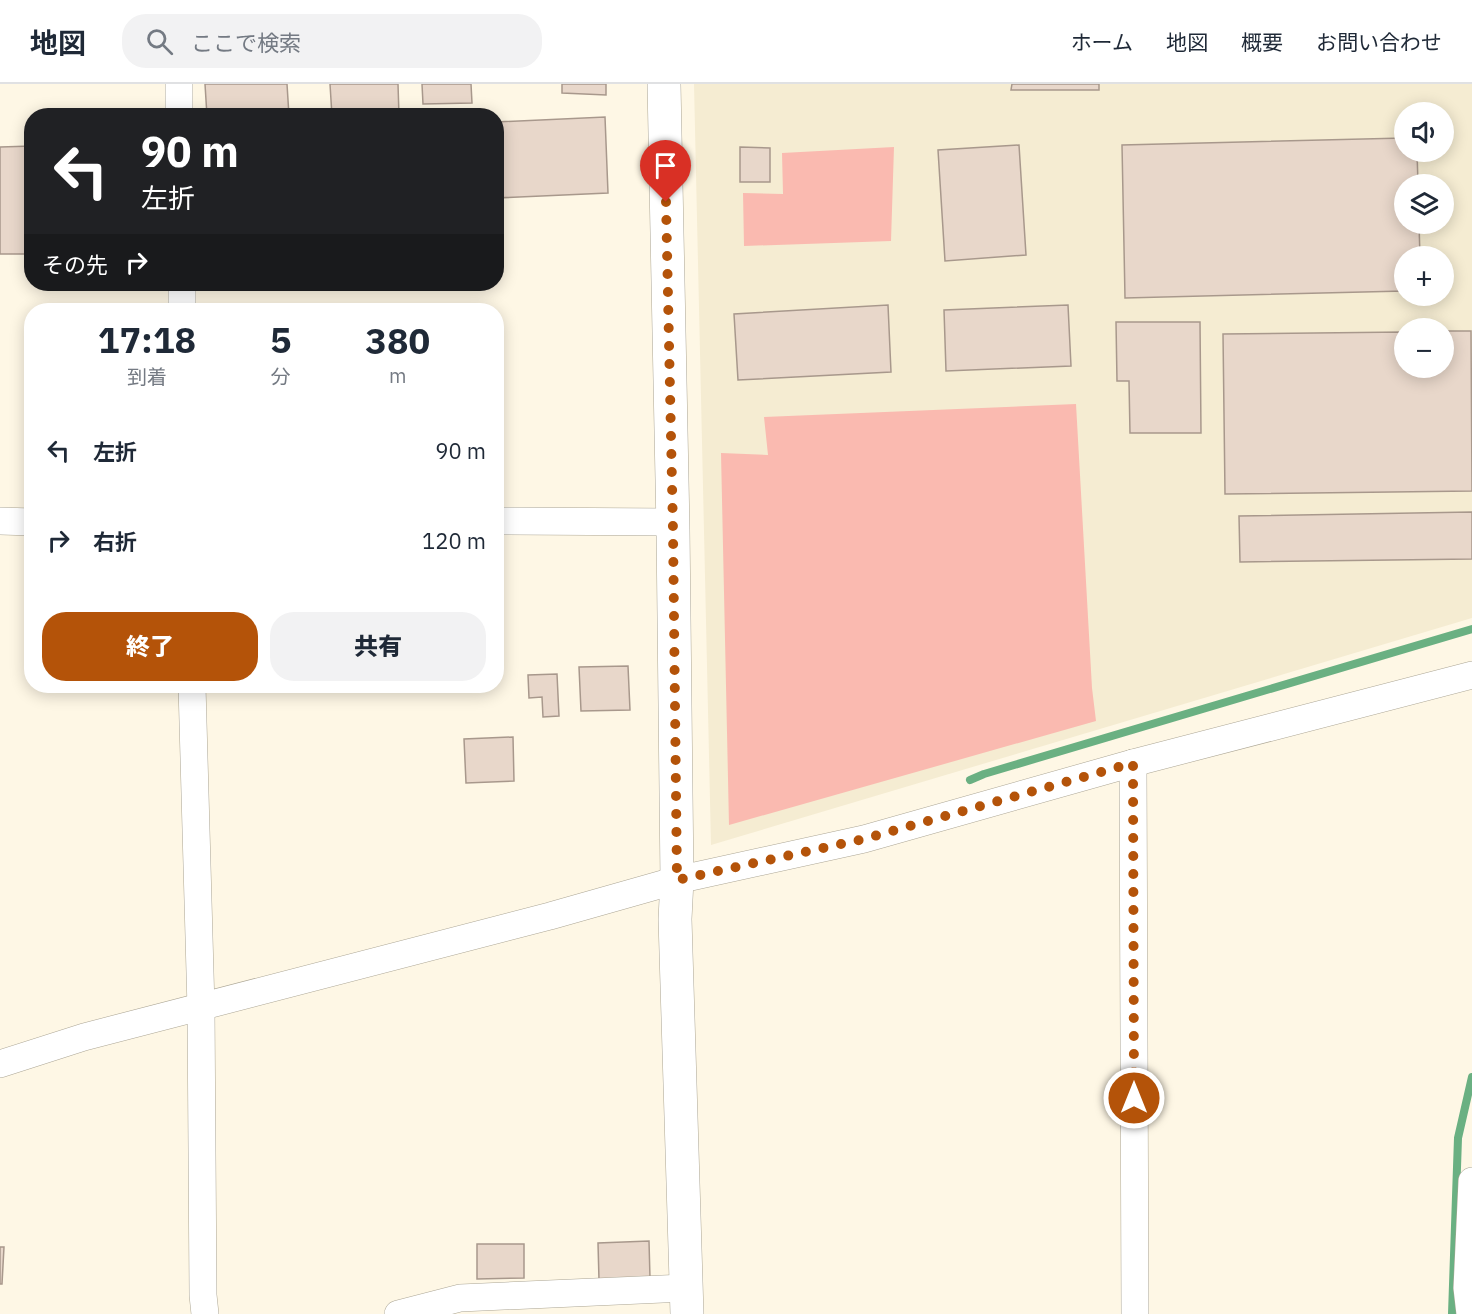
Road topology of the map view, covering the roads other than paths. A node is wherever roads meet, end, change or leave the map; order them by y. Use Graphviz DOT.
graph roads {
  1 [pos="179,84"];
  2 [pos="664,84"];
  3 [pos="179,108"];
  4 [pos="0,521"];
  5 [pos="504,521"];
  6 [pos="24,522"];
  7 [pos="673,522"];
  8 [pos="1472,675"];
  9 [pos="192,693"];
  10 [pos="1133,763"];
  11 [pos="677,880"];
  12 [pos="201,1008"];
  13 [pos="0,1064"];
  14 [pos="1472,1181"];
  15 [pos="686,1301"];
  16 [pos="505,1305"];
  17 [pos="205,1314"];
  18 [pos="398,1314"];
  19 [pos="1135,1314"];
  20 [pos="1470,1314"];
  1 -- 3 [label="street"];
  2 -- 7 [label="street"];
  4 -- 6 [label="street"];
  5 -- 7 [label="street"];
  7 -- 11 [label="street"];
  8 -- 10 [label="street"];
  9 -- 12 [label="street"];
  10 -- 11 [label="street"];
  10 -- 19 [label="street"];
  11 -- 12 [label="street"];
  11 -- 15 [label="street"];
  12 -- 13 [label="street"];
  12 -- 17 [label="street"];
  14 -- 20 [label="street"];
  15 -- 16 [label="street"];
  16 -- 18 [label="street"];
}
